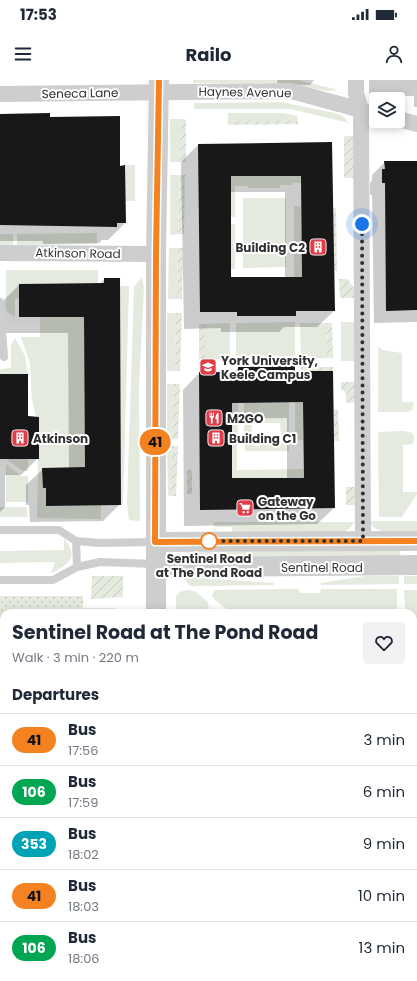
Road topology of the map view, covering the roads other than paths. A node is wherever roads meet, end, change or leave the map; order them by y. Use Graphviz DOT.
graph roads {
  1 [pos="356,80"];
  2 [pos="159,86"];
  3 [pos="0,94"];
  4 [pos="369,112"];
  5 [pos="405,121"];
  6 [pos="417,124"];
  7 [pos="0,253"];
  8 [pos="156,254"];
  9 [pos="0,302"];
  10 [pos="2,328"];
  11 [pos="36,329"];
  12 [pos="4,358"];
  13 [pos="0,530"];
  14 [pos="76,540"];
  15 [pos="363,541"];
  16 [pos="417,541"];
  17 [pos="155,542"];
  18 [pos="155,564"];
  19 [pos="417,565"];
  20 [pos="77,567"];
  21 [pos="0,580"];
  22 [pos="156,609"];
  1 -- 4 [label="street"];
  2 -- 3 [label="street, Seneca Lane"];
  2 -- 4 [label="street, Haynes Avenue"];
  2 -- 8 [label="street"];
  4 -- 15 [label="street"];
  5 -- 6 [label="street"];
  7 -- 8 [label="street, Atkinson Road"];
  8 -- 17 [label="street"];
  9 -- 10 [label="lane"];
  10 -- 11 [label="lane"];
  10 -- 12 [label="lane"];
  13 -- 14 [label="lane"];
  14 -- 17 [label="lane"];
  14 -- 20 [label="lane"];
  15 -- 16 [label="street"];
  15 -- 17 [label="street"];
  17 -- 18 [label="street"];
  18 -- 19 [label="street, Sentinel Road"];
  18 -- 20 [label="lane"];
  18 -- 22 [label="street"];
  20 -- 21 [label="lane"];
}
